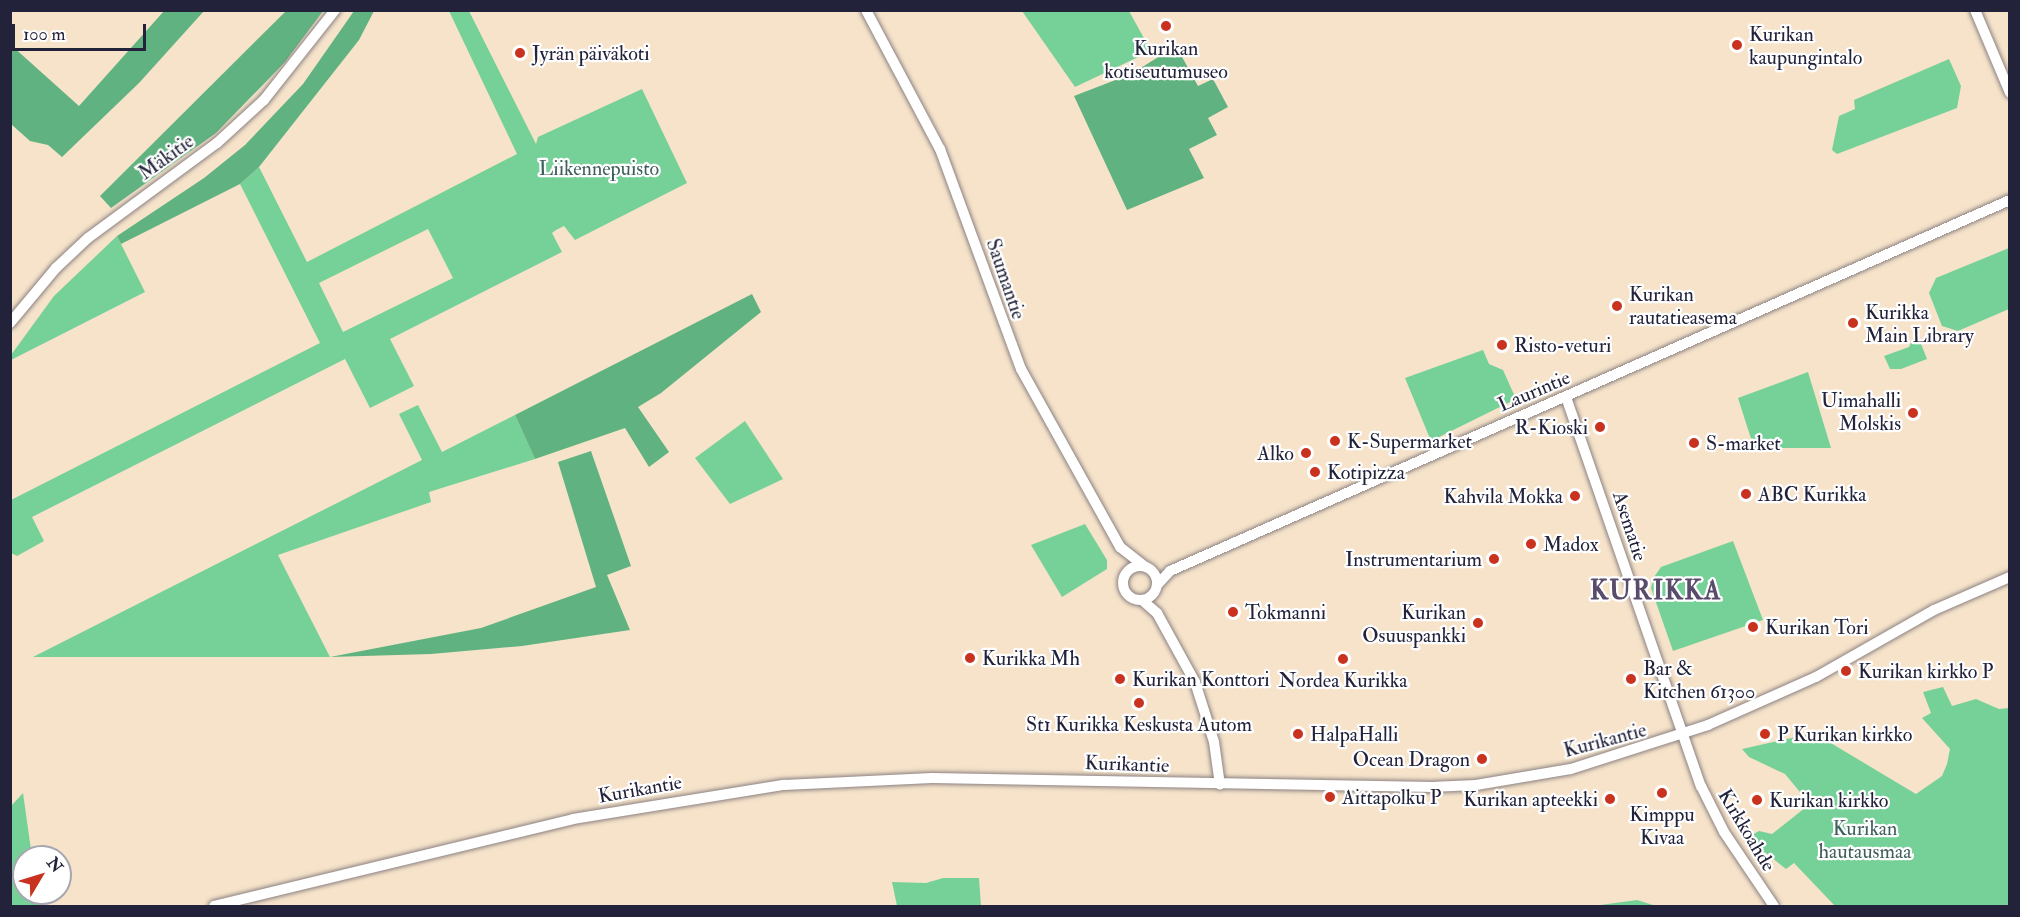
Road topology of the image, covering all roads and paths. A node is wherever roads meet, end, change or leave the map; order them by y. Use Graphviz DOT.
graph roads {
  1 [pos="334,10"];
  2 [pos="866,10"];
  3 [pos="1975,10"];
  4 [pos="2010,93"];
  5 [pos="2010,200"];
  6 [pos="10,323"];
  7 [pos="1566,397"];
  8 [pos="1125,554"];
  9 [pos="1147,568"];
  10 [pos="1170,571"];
  11 [pos="1125,573"];
  12 [pos="2010,577"];
  13 [pos="1157,588"];
  14 [pos="1142,600"];
  15 [pos="1157,613"];
  16 [pos="1683,735"];
  17 [pos="1220,785"];
  18 [pos="214,906"];
  19 [pos="1774,906"];
  1 -- 6 [label="street, Mäkitie"];
  2 -- 8 [label="street, Saumantie"];
  3 -- 4 [label="street"];
  5 -- 7 [label="street, Laurintie"];
  7 -- 10 [label="street, Laurintie"];
  7 -- 16 [label="street, Asematie"];
  8 -- 9 [label="street, Saumantie"];
  8 -- 11 [label="street, Saumantie"];
  9 -- 10 [label="street, Laurintie"];
  9 -- 11 [label="street"];
  9 -- 13 [label="street"];
  10 -- 13 [label="street, Laurintie"];
  11 -- 14 [label="street"];
  12 -- 16 [label="street, Kurikantie"];
  13 -- 14 [label="street"];
  13 -- 15 [label="street"];
  14 -- 15 [label="street"];
  15 -- 17 [label="street"];
  16 -- 17 [label="street, Kurikantie"];
  16 -- 19 [label="street, Kirkkoahde"];
  17 -- 18 [label="street, Kurikantie"];
}
